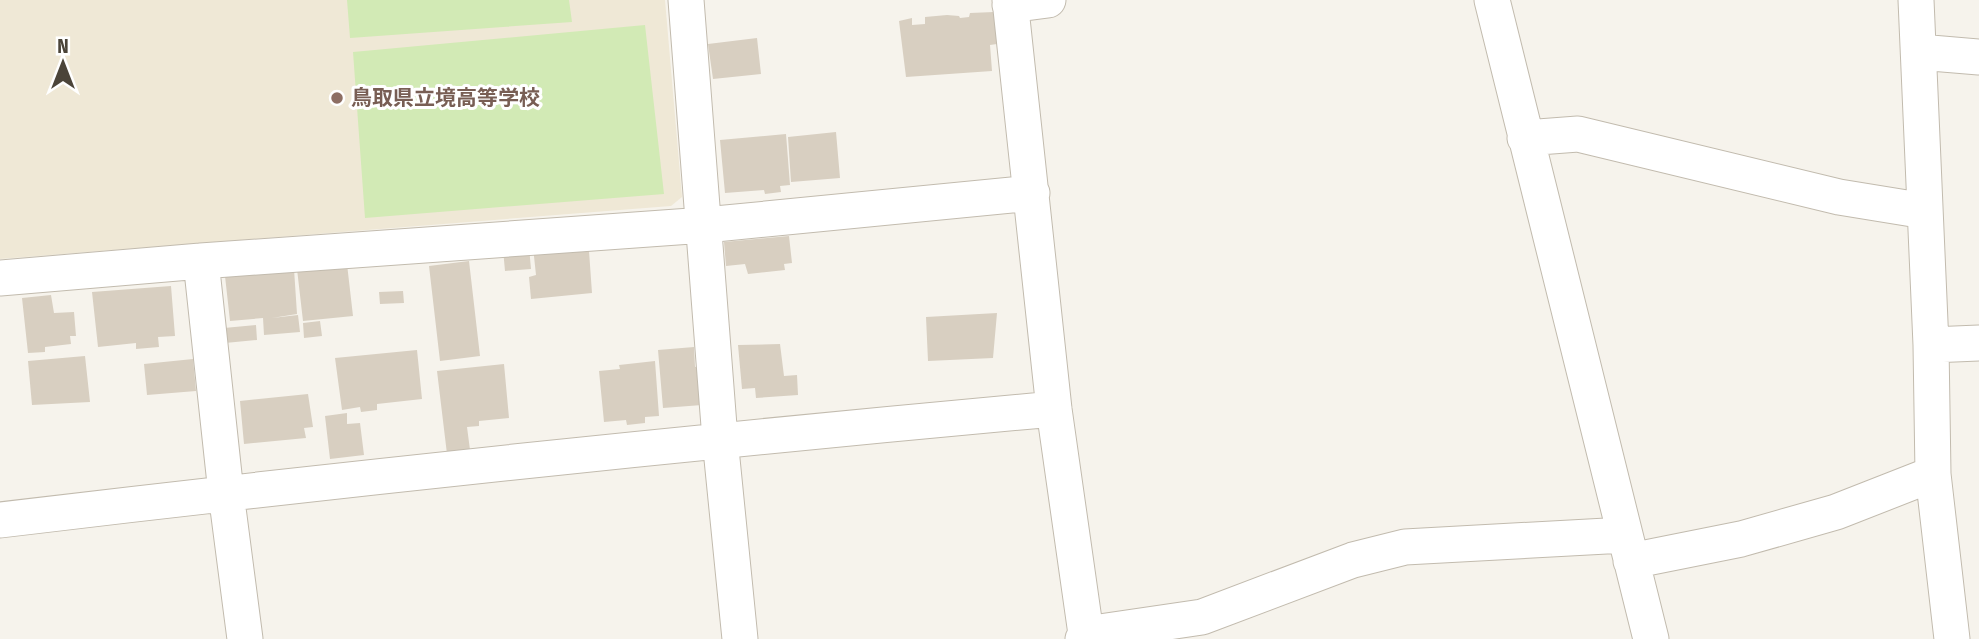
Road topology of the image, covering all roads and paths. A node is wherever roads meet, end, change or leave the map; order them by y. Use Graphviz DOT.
graph roads {
  1 [pos="686,0"];
  2 [pos="1048,0"];
  3 [pos="1492,0"];
  4 [pos="1916,0"];
  5 [pos="1010,2"];
  6 [pos="1919,52"];
  7 [pos="1979,57"];
  8 [pos="1525,138"];
  9 [pos="1032,193"];
  10 [pos="1925,211"];
  11 [pos="705,225"];
  12 [pos="201,261"];
  13 [pos="0,278"];
  14 [pos="1979,343"];
  15 [pos="1931,345"];
  16 [pos="1054,409"];
  17 [pos="720,439"];
  18 [pos="1933,474"];
  19 [pos="226,493"];
  20 [pos="0,520"];
  21 [pos="1628,548"];
  22 [pos="1084,636"];
  23 [pos="245,639"];
  24 [pos="740,639"];
  25 [pos="1651,639"];
  26 [pos="1952,639"];
  1 -- 11 [label="street"];
  2 -- 5 [label="street"];
  3 -- 8 [label="street"];
  4 -- 6 [label="street"];
  5 -- 9 [label="street"];
  6 -- 7 [label="street"];
  6 -- 10 [label="street"];
  8 -- 10 [label="street"];
  8 -- 21 [label="street"];
  9 -- 11 [label="street"];
  9 -- 16 [label="street"];
  10 -- 15 [label="street"];
  11 -- 12 [label="street"];
  11 -- 17 [label="street"];
  12 -- 13 [label="street"];
  12 -- 19 [label="street"];
  14 -- 15 [label="street"];
  15 -- 18 [label="street"];
  16 -- 17 [label="street"];
  16 -- 22 [label="street"];
  17 -- 19 [label="street"];
  17 -- 24 [label="street"];
  18 -- 21 [label="street"];
  18 -- 26 [label="street"];
  19 -- 20 [label="street"];
  19 -- 23 [label="street"];
  21 -- 22 [label="street"];
  21 -- 25 [label="street"];
}
